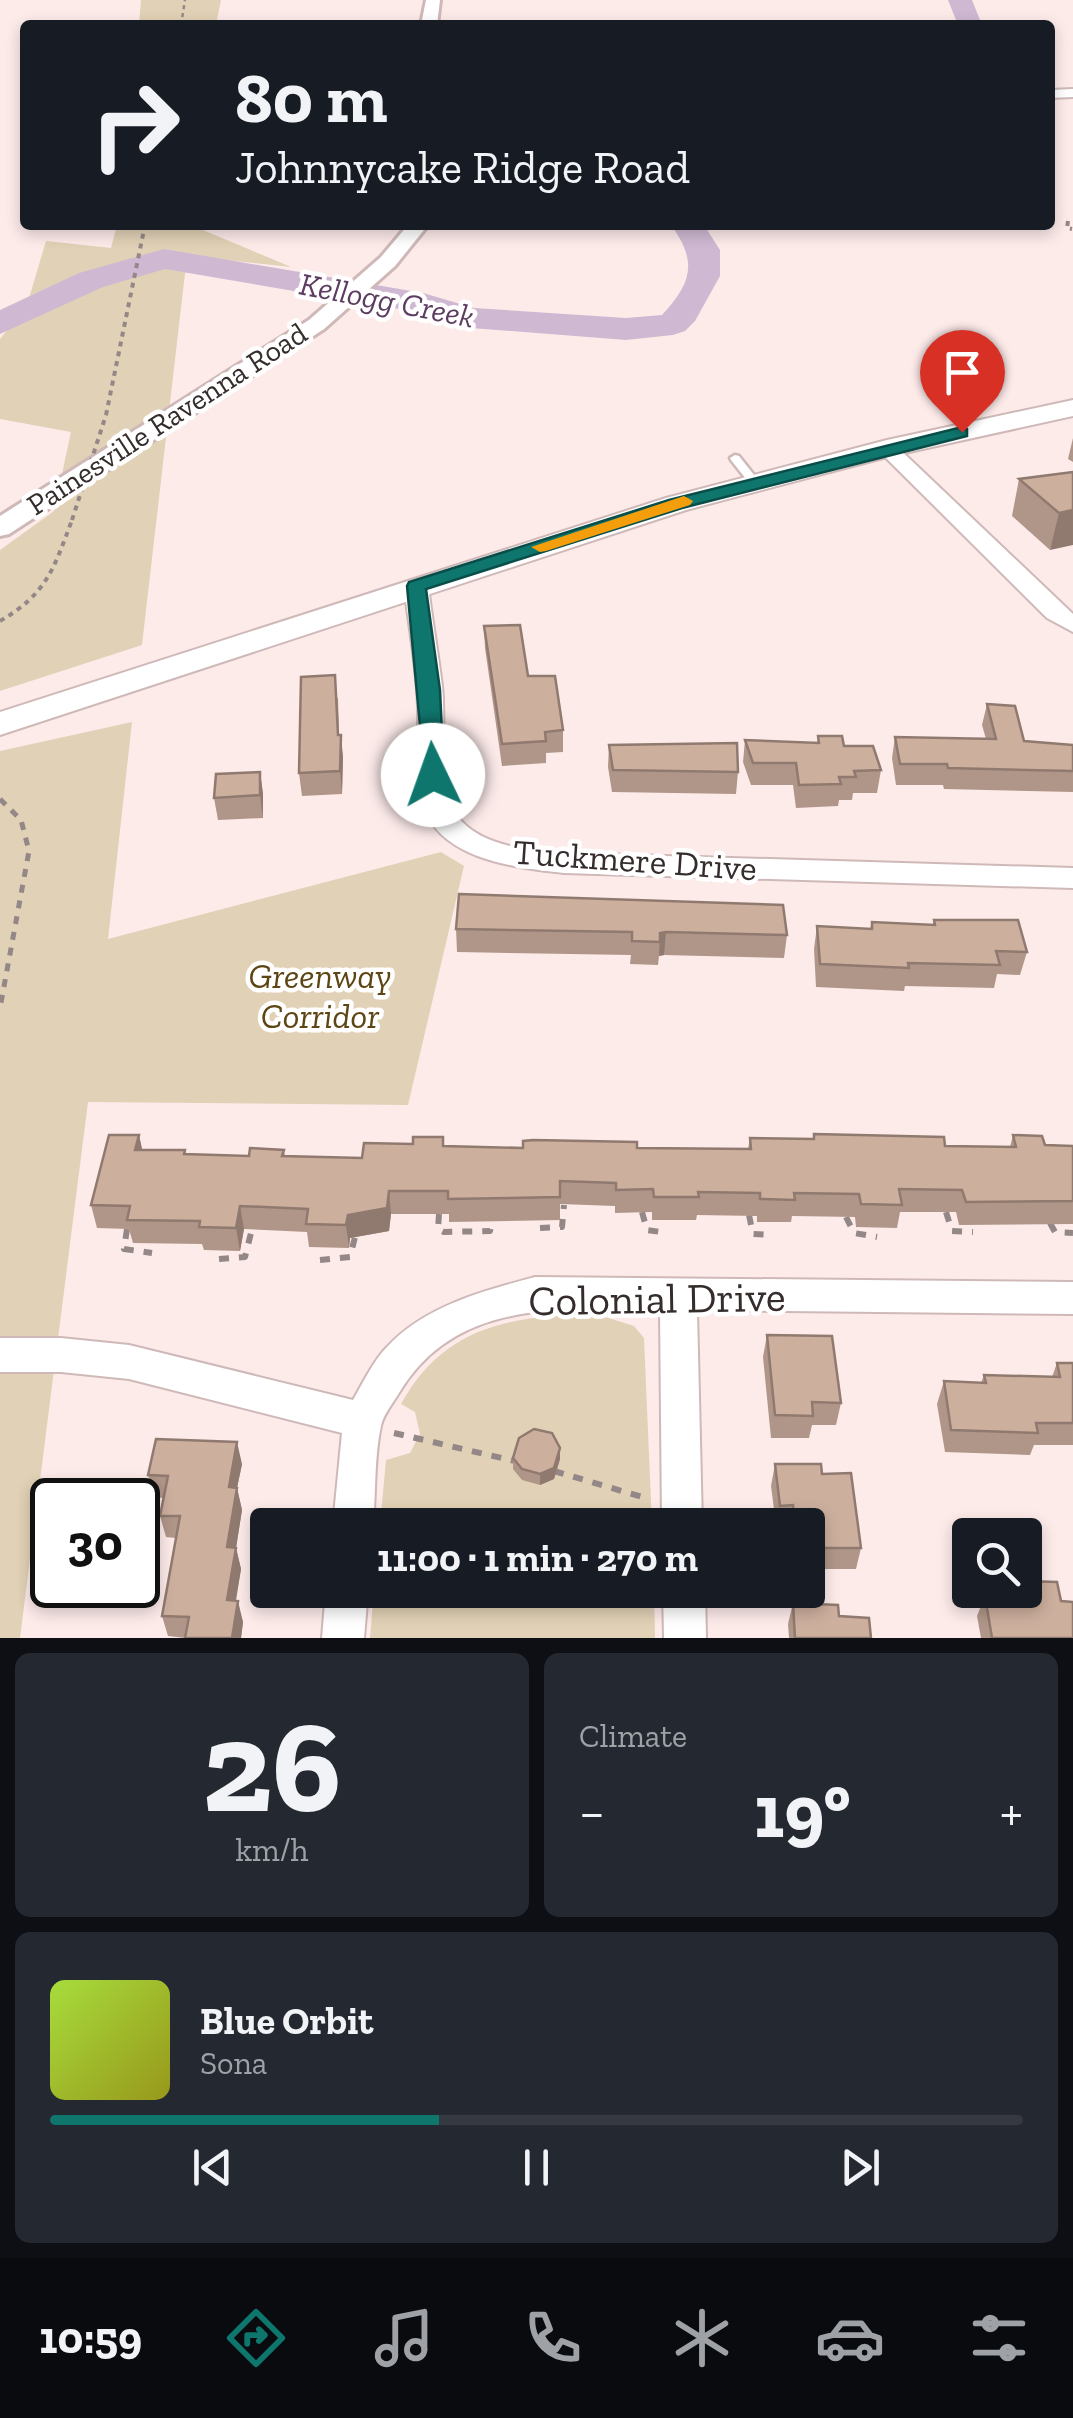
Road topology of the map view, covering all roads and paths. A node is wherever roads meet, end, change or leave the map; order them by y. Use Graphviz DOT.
graph roads {
  1 [pos="1068,221"];
  2 [pos="1072,229"];
  3 [pos="144,230"];
  4 [pos="414,230"];
  5 [pos="1073,408"];
  6 [pos="887,448"];
  7 [pos="0,528"];
  8 [pos="416,586"];
  9 [pos="0,621"];
  10 [pos="1073,625"];
  11 [pos="0,724"];
  12 [pos="0,799"];
  13 [pos="1073,878"];
  14 [pos="0,1008"];
  15 [pos="564,1204"];
  16 [pos="494,1212"];
  17 [pos="642,1212"];
  18 [pos="946,1212"];
  19 [pos="438,1214"];
  20 [pos="750,1216"];
  21 [pos="846,1217"];
  22 [pos="1050,1223"];
  23 [pos="540,1228"];
  24 [pos="127,1229"];
  25 [pos="252,1230"];
  26 [pos="973,1232"];
  27 [pos="356,1233"];
  28 [pos="668,1233"];
  29 [pos="1073,1233"];
  30 [pos="771,1235"];
  31 [pos="877,1237"];
  32 [pos="152,1253"];
  33 [pos="219,1259"];
  34 [pos="320,1260"];
  35 [pos="678,1295"];
  36 [pos="1073,1298"];
  37 [pos="0,1355"];
  38 [pos="376,1426"];
  39 [pos="529,1464"];
  40 [pos="543,1468"];
  41 [pos="357,1508"];
  42 [pos="661,1508"];
  43 [pos="682,1508"];
  44 [pos="345,1608"];
  45 [pos="684,1608"];
  46 [pos="342,1638"];
  47 [pos="685,1638"];
  1 -- 2 [label="path"];
  3 -- 9 [label="path, bridge"];
  4 -- 7 [label="street, Painesville Ravenna Road"];
  5 -- 6 [label="main road"];
  6 -- 8 [label="main road"];
  6 -- 10 [label="street"];
  8 -- 11 [label="main road"];
  8 -- 13 [label="street, Tuckmere Drive"];
  12 -- 14 [label="path"];
  15 -- 23 [label="path"];
  16 -- 19 [label="path"];
  17 -- 28 [label="path"];
  18 -- 26 [label="path"];
  20 -- 30 [label="path"];
  21 -- 31 [label="path"];
  22 -- 29 [label="path"];
  24 -- 32 [label="path"];
  25 -- 33 [label="path"];
  27 -- 34 [label="path"];
  35 -- 36 [label="street, Colonial Drive"];
  35 -- 38 [label="street, Colonial Drive"];
  35 -- 43 [label="street"];
  37 -- 38 [label="street"];
  38 -- 39 [label="path"];
  38 -- 41 [label="street"];
  40 -- 42 [label="path"];
  44 -- 46 [label="street"];
  45 -- 47 [label="street"];
}
